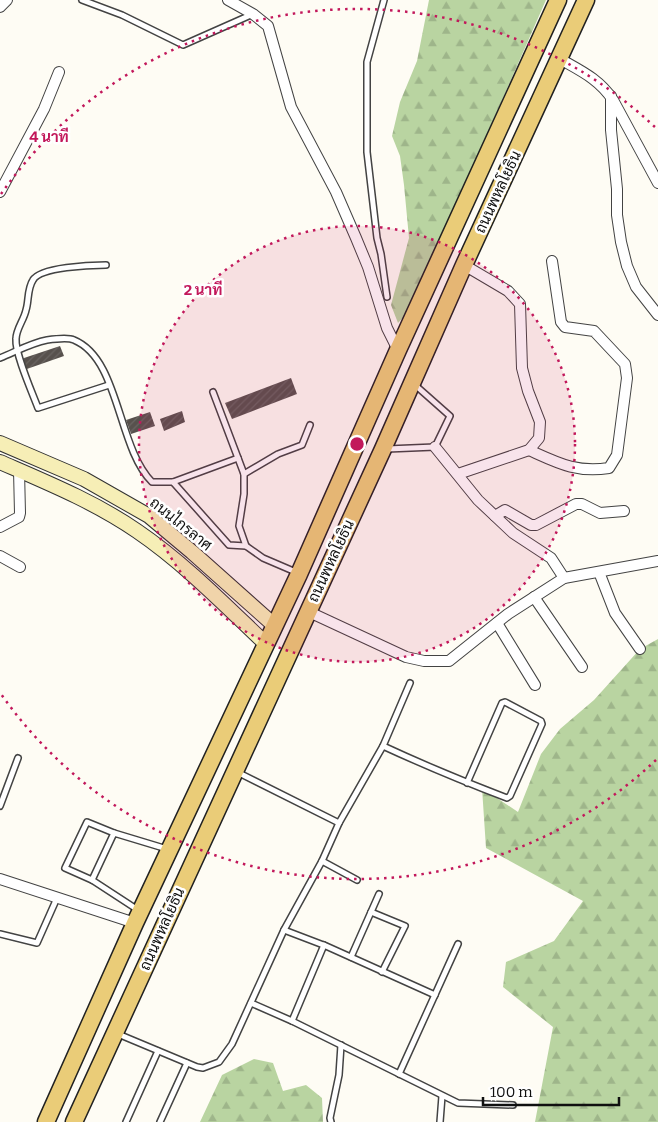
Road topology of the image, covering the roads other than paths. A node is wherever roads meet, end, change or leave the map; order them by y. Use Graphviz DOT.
graph roads {
  1 [pos="7,0"];
  2 [pos="82,0"];
  3 [pos="228,0"];
  4 [pos="384,0"];
  5 [pos="558,0"];
  6 [pos="586,0"];
  7 [pos="0,7"];
  8 [pos="253,14"];
  9 [pos="560,59"];
  10 [pos="58,72"];
  11 [pos="611,96"];
  12 [pos="658,183"];
  13 [pos="0,192"];
  14 [pos="552,262"];
  15 [pos="106,265"];
  16 [pos="464,265"];
  17 [pos="387,297"];
  18 [pos="658,315"];
  19 [pos="398,350"];
  20 [pos="18,351"];
  21 [pos="0,358"];
  22 [pos="412,384"];
  23 [pos="109,385"];
  24 [pos="214,392"];
  25 [pos="310,425"];
  26 [pos="0,443"];
  27 [pos="435,447"];
  28 [pos="383,449"];
  29 [pos="530,450"];
  30 [pos="238,458"];
  31 [pos="0,462"];
  32 [pos="19,470"];
  33 [pos="244,474"];
  34 [pos="458,474"];
  35 [pos="173,482"];
  36 [pos="624,511"];
  37 [pos="495,516"];
  38 [pos="0,526"];
  39 [pos="246,546"];
  40 [pos="0,556"];
  41 [pos="658,561"];
  42 [pos="20,567"];
  43 [pos="599,572"];
  44 [pos="299,574"];
  45 [pos="564,578"];
  46 [pos="534,597"];
  47 [pos="307,611"];
  48 [pos="497,623"];
  49 [pos="274,626"];
  50 [pos="266,644"];
  51 [pos="640,649"];
  52 [pos="582,667"];
  53 [pos="410,683"];
  54 [pos="535,685"];
  55 [pos="383,746"];
  56 [pos="18,758"];
  57 [pos="234,771"];
  58 [pos="467,783"];
  59 [pos="0,806"];
  60 [pos="339,823"];
  61 [pos="114,833"];
  62 [pos="170,850"];
  63 [pos="322,860"];
  64 [pos="0,879"];
  65 [pos="92,880"];
  66 [pos="356,880"];
  67 [pos="379,894"];
  68 [pos="58,898"];
  69 [pos="371,912"];
  70 [pos="138,917"];
  71 [pos="284,930"];
  72 [pos="0,934"];
  73 [pos="458,944"];
  74 [pos="324,945"];
  75 [pos="351,957"];
  76 [pos="382,972"];
  77 [pos="435,995"];
  78 [pos="102,997"];
  79 [pos="251,1003"];
  80 [pos="127,1008"];
  81 [pos="292,1021"];
  82 [pos="115,1033"];
  83 [pos="82,1040"];
  84 [pos="341,1045"];
  85 [pos="158,1051"];
  86 [pos="106,1053"];
  87 [pos="187,1063"];
  88 [pos="399,1074"];
  89 [pos="442,1096"];
  90 [pos="513,1105"];
  91 [pos="46,1122"];
  92 [pos="74,1122"];
  93 [pos="126,1122"];
  94 [pos="160,1122"];
  95 [pos="331,1122"];
  96 [pos="440,1122"];
  1 -- 7 [label="street"];
  2 -- 8 [label="lane"];
  3 -- 8 [label="street"];
  4 -- 17 [label="lane"];
  5 -- 19 [label="main road, ถนนพหลโยธิน"];
  6 -- 9 [label="main road, ถนนพหลโยธิน"];
  8 -- 19 [label="street"];
  9 -- 11 [label="street"];
  9 -- 16 [label="main road, ถนนพหลโยธิน"];
  10 -- 13 [label="street"];
  11 -- 12 [label="street"];
  11 -- 18 [label="street"];
  14 -- 29 [label="street"];
  15 -- 20 [label="lane"];
  16 -- 22 [label="main road, ถนนพหลโยธิน"];
  16 -- 29 [label="street"];
  19 -- 44 [label="main road, ถนนพหลโยธิน"];
  20 -- 21 [label="lane"];
  20 -- 23 [label="lane"];
  20 -- 23 [label="lane"];
  22 -- 27 [label="lane"];
  22 -- 28 [label="main road, ถนนพหลโยธิน"];
  23 -- 35 [label="lane"];
  24 -- 30 [label="lane"];
  25 -- 33 [label="lane"];
  26 -- 49 [label="main road, ถนนไกรลาศ"];
  27 -- 28 [label="lane"];
  27 -- 34 [label="street"];
  28 -- 47 [label="main road, ถนนพหลโยธิน"];
  29 -- 34 [label="street"];
  30 -- 33 [label="lane"];
  30 -- 35 [label="lane"];
  31 -- 32 [label="main road"];
  32 -- 38 [label="street"];
  32 -- 50 [label="main road"];
  33 -- 39 [label="lane"];
  34 -- 37 [label="street"];
  35 -- 39 [label="lane"];
  36 -- 37 [label="street"];
  37 -- 45 [label="street"];
  39 -- 44 [label="lane"];
  40 -- 42 [label="street"];
  41 -- 43 [label="street"];
  43 -- 45 [label="street"];
  43 -- 51 [label="street"];
  44 -- 49 [label="main road, ถนนพหลโยธิน"];
  45 -- 46 [label="street"];
  46 -- 48 [label="street"];
  46 -- 52 [label="street"];
  47 -- 48 [label="street"];
  47 -- 57 [label="main road, ถนนพหลโยธิน"];
  48 -- 54 [label="street"];
  49 -- 50 [label="main road, ถนนพหลโยธิน"];
  50 -- 62 [label="main road, ถนนพหลโยธิน"];
  53 -- 55 [label="lane"];
  55 -- 58 [label="lane"];
  55 -- 60 [label="lane"];
  56 -- 59 [label="lane"];
  57 -- 60 [label="lane"];
  57 -- 80 [label="main road, ถนนพหลโยธิน"];
  58 -- 58 [label="lane"];
  60 -- 63 [label="lane"];
  61 -- 62 [label="lane"];
  61 -- 65 [label="lane"];
  61 -- 65 [label="lane"];
  62 -- 70 [label="main road, ถนนพหลโยธิน"];
  63 -- 66 [label="lane"];
  63 -- 71 [label="lane"];
  64 -- 68 [label="street"];
  65 -- 70 [label="lane"];
  67 -- 69 [label="lane"];
  68 -- 70 [label="street"];
  68 -- 72 [label="lane"];
  69 -- 75 [label="lane"];
  69 -- 76 [label="lane"];
  70 -- 78 [label="main road, ถนนพหลโยธิน"];
  71 -- 74 [label="lane"];
  71 -- 79 [label="lane"];
  73 -- 77 [label="lane"];
  74 -- 75 [label="lane"];
  74 -- 81 [label="lane"];
  75 -- 76 [label="lane"];
  76 -- 77 [label="lane"];
  77 -- 88 [label="lane"];
  78 -- 80 [label="main road"];
  78 -- 83 [label="main road, ถนนพหลโยธิน"];
  79 -- 81 [label="lane"];
  79 -- 87 [label="lane"];
  80 -- 82 [label="main road, ถนนพหลโยธิน"];
  81 -- 84 [label="lane"];
  82 -- 85 [label="lane"];
  82 -- 86 [label="main road, ถนนพหลโยธิน"];
  83 -- 86 [label="main road"];
  83 -- 91 [label="main road, ถนนพหลโยธิน"];
  84 -- 88 [label="lane"];
  84 -- 95 [label="lane"];
  85 -- 87 [label="lane"];
  85 -- 93 [label="lane"];
  86 -- 92 [label="main road, ถนนพหลโยธิน"];
  87 -- 94 [label="lane"];
  88 -- 89 [label="lane"];
  89 -- 90 [label="lane"];
  89 -- 96 [label="lane"];
}
